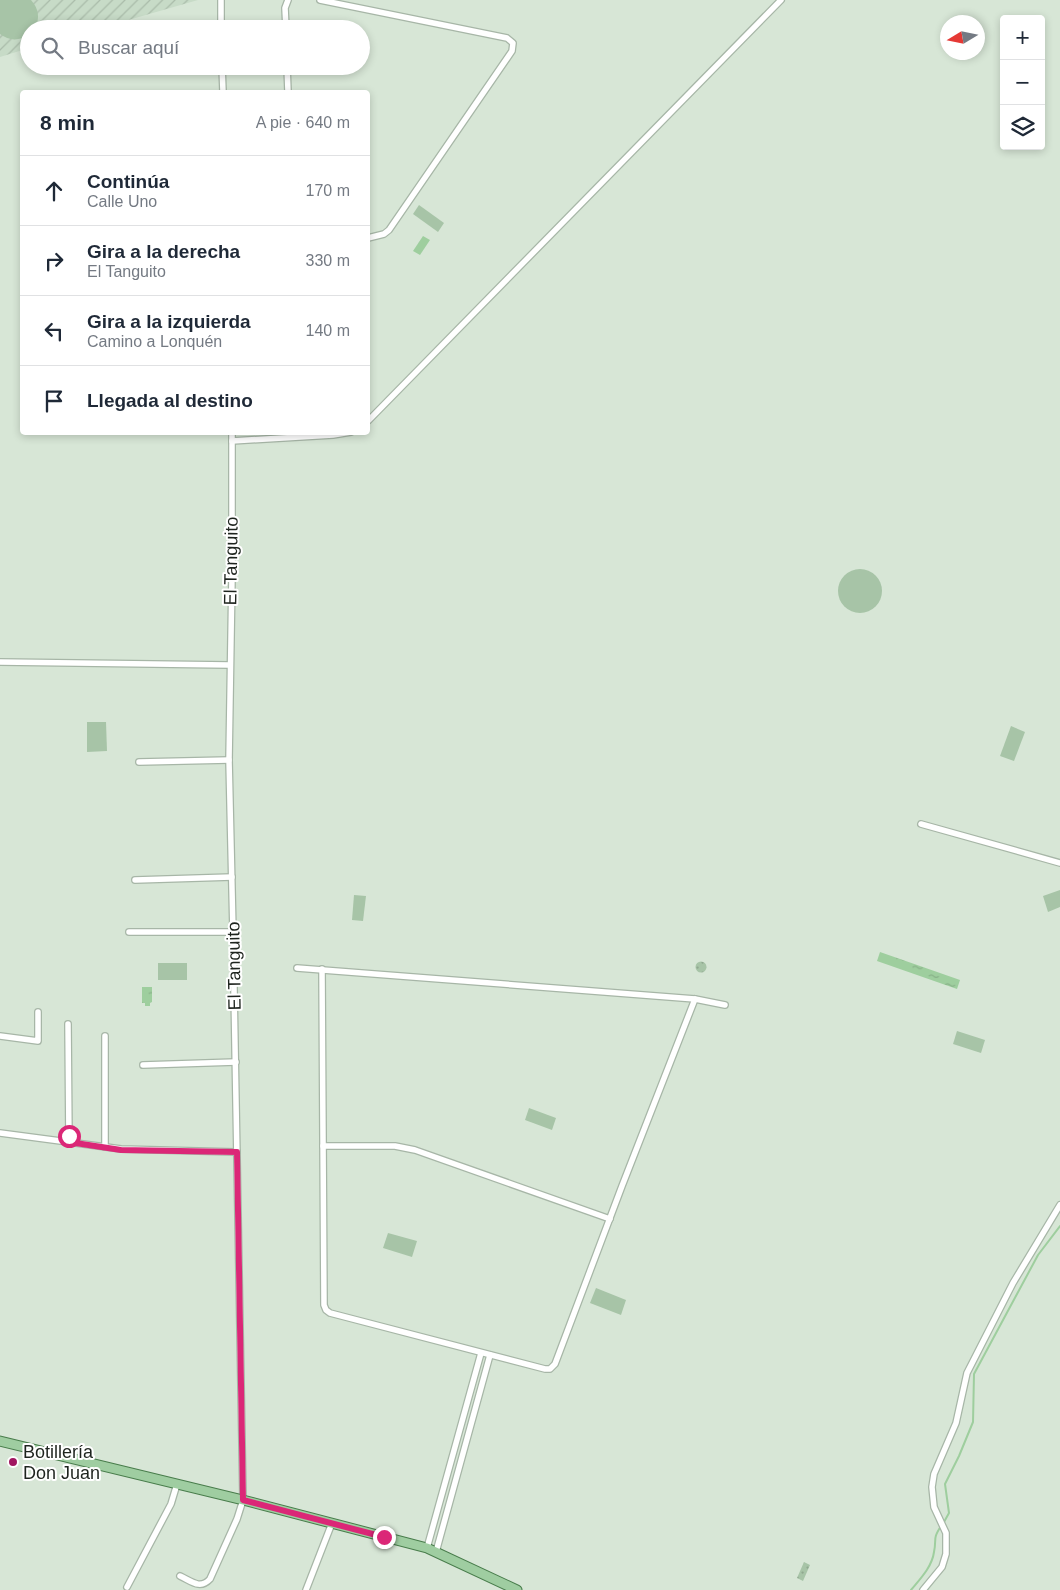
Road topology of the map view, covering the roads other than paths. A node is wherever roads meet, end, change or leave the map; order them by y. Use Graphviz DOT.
graph roads {
  1 [pos="221,0"];
  2 [pos="288,0"];
  3 [pos="320,0"];
  4 [pos="781,0"];
  5 [pos="221,20"];
  6 [pos="286,20"];
  7 [pos="222,75"];
  8 [pos="287,75"];
  9 [pos="223,90"];
  10 [pos="288,90"];
  11 [pos="370,238"];
  12 [pos="370,419"];
  13 [pos="232,435"];
  14 [pos="334,435"];
  15 [pos="232,441"];
  16 [pos="0,662"];
  17 [pos="229,665"];
  18 [pos="228,760"];
  19 [pos="139,762"];
  20 [pos="921,824"];
  21 [pos="1060,863"];
  22 [pos="232,877"];
  23 [pos="135,880"];
  24 [pos="129,932"];
  25 [pos="234,932"];
  26 [pos="297,968"];
  27 [pos="322,970"];
  28 [pos="695,999"];
  29 [pos="725,1005"];
  30 [pos="38,1012"];
  31 [pos="68,1024"];
  32 [pos="0,1036"];
  33 [pos="105,1036"];
  34 [pos="236,1062"];
  35 [pos="143,1065"];
  36 [pos="0,1133"];
  37 [pos="69,1142"];
  38 [pos="323,1146"];
  39 [pos="105,1147"];
  40 [pos="237,1152"];
  41 [pos="1060,1205"];
  42 [pos="610,1219"];
  43 [pos="481,1353"];
  44 [pos="490,1355"];
  45 [pos="0,1441"];
  46 [pos="177,1484"];
  47 [pos="243,1500"];
  48 [pos="332,1523"];
  49 [pos="427,1548"];
  50 [pos="436,1552"];
  51 [pos="180,1576"];
  52 [pos="127,1587"];
  53 [pos="306,1590"];
  54 [pos="517,1590"];
  55 [pos="923,1590"];
  1 -- 5 [label="street"];
  2 -- 6 [label="street"];
  3 -- 11 [label="street"];
  4 -- 12 [label="street"];
  7 -- 9 [label="street"];
  8 -- 10 [label="street"];
  13 -- 15 [label="street, El Tanguito"];
  14 -- 15 [label="street"];
  15 -- 17 [label="street, El Tanguito"];
  16 -- 17 [label="street"];
  17 -- 18 [label="street, El Tanguito"];
  18 -- 19 [label="street"];
  18 -- 22 [label="street, El Tanguito"];
  20 -- 21 [label="street"];
  22 -- 23 [label="street"];
  22 -- 25 [label="street, El Tanguito"];
  24 -- 25 [label="street"];
  25 -- 34 [label="street, El Tanguito"];
  26 -- 27 [label="street"];
  27 -- 28 [label="street"];
  27 -- 38 [label="street"];
  28 -- 29 [label="street"];
  28 -- 42 [label="street"];
  30 -- 32 [label="street"];
  31 -- 37 [label="street"];
  33 -- 39 [label="street"];
  34 -- 35 [label="street"];
  34 -- 40 [label="street, El Tanguito"];
  36 -- 37 [label="street"];
  37 -- 39 [label="street"];
  38 -- 42 [label="street"];
  38 -- 43 [label="street"];
  39 -- 40 [label="street"];
  40 -- 47 [label="street, El Tanguito"];
  41 -- 55 [label="street"];
  42 -- 44 [label="street"];
  43 -- 44 [label="street"];
  43 -- 49 [label="street"];
  44 -- 50 [label="street"];
  45 -- 46 [label="main road"];
  46 -- 47 [label="main road"];
  46 -- 52 [label="street"];
  47 -- 48 [label="main road"];
  47 -- 51 [label="street, El Tanguito"];
  48 -- 49 [label="main road"];
  48 -- 53 [label="street"];
  49 -- 50 [label="main road"];
  50 -- 54 [label="main road"];
}
